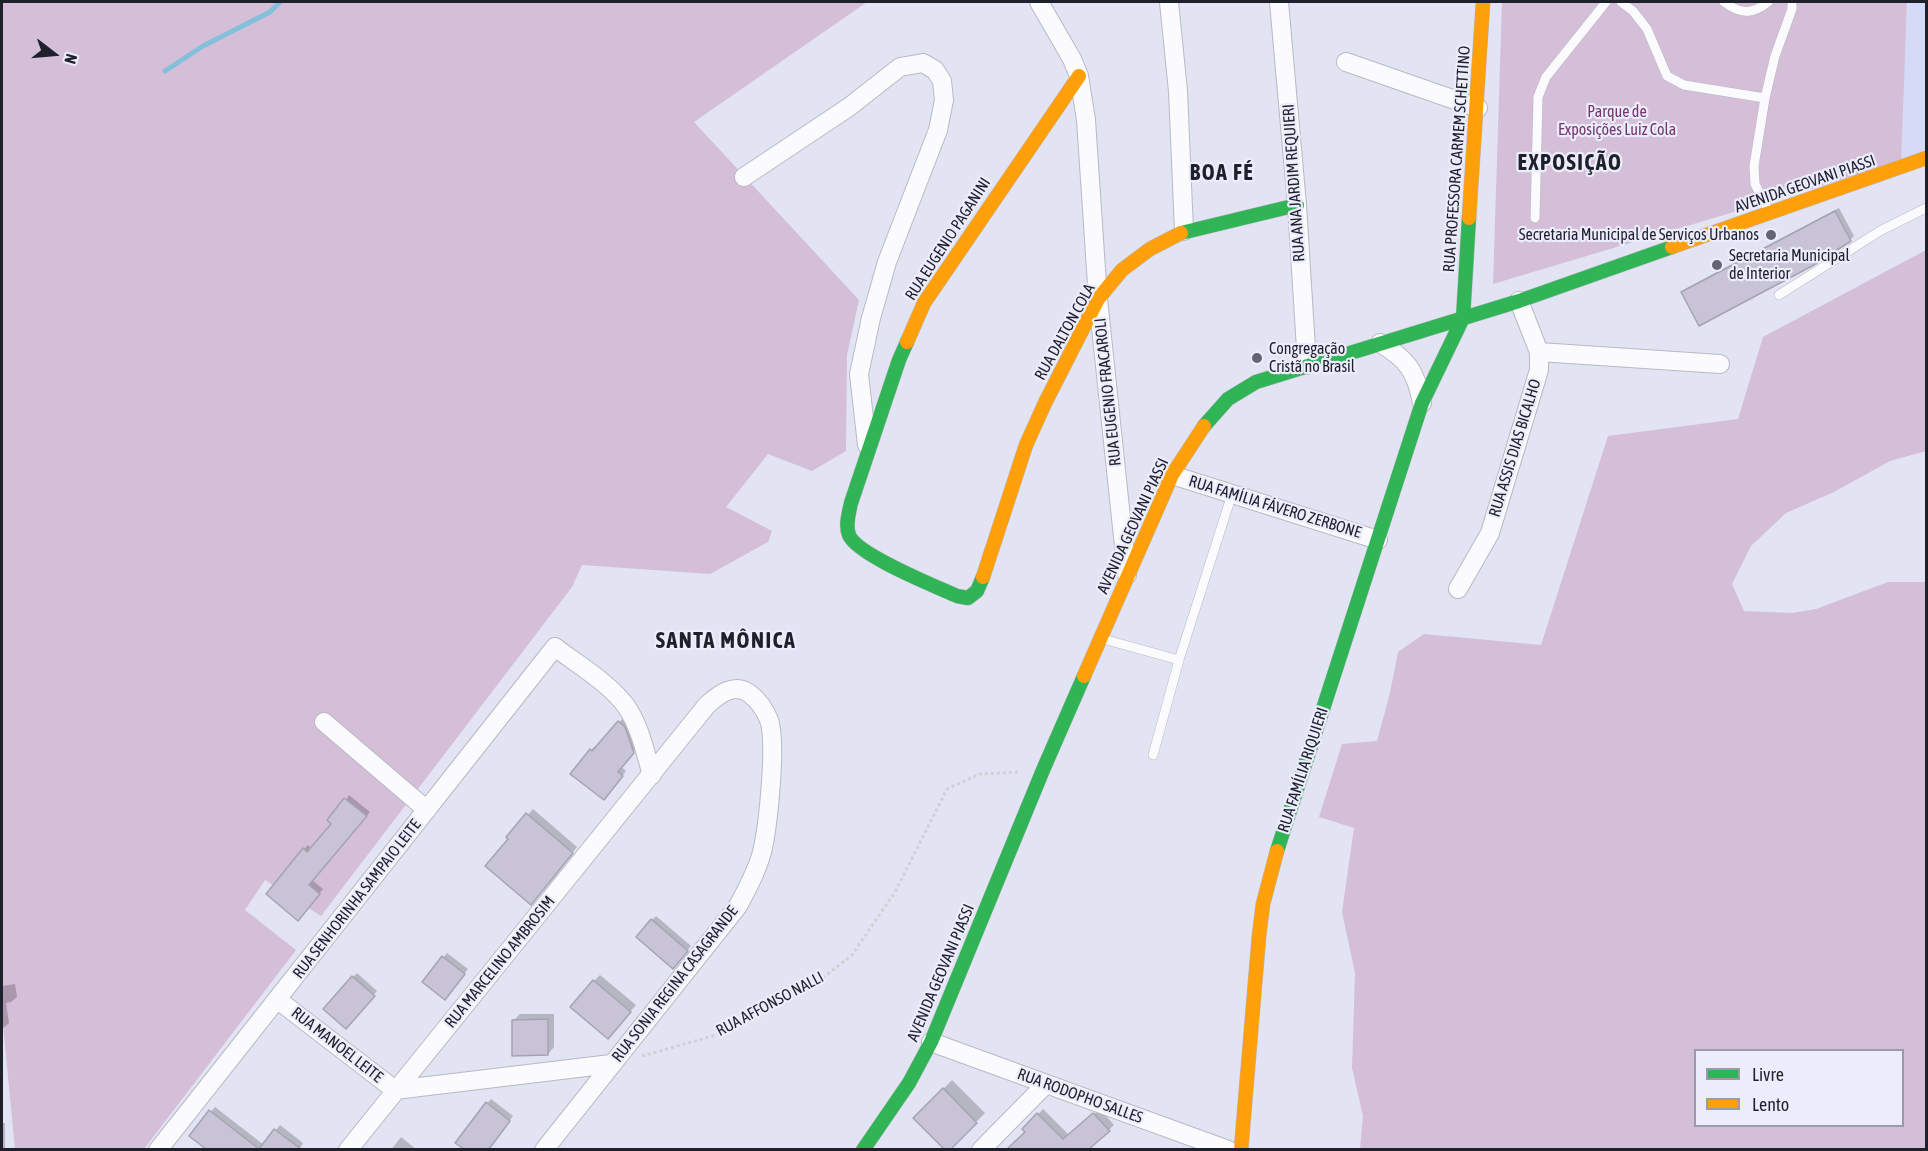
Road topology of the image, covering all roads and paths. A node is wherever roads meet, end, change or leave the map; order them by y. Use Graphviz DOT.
graph roads {
  1 [pos="1040,2"];
  2 [pos="1169,2"];
  3 [pos="1279,2"];
  4 [pos="1483,2"];
  5 [pos="1606,2"];
  6 [pos="1621,2"];
  7 [pos="1724,2"];
  8 [pos="1768,2"];
  9 [pos="1792,2"];
  10 [pos="1346,62"];
  11 [pos="1079,76"];
  12 [pos="1765,98"];
  13 [pos="1478,108"];
  14 [pos="1926,158"];
  15 [pos="744,177"];
  16 [pos="1297,205"];
  17 [pos="1926,208"];
  18 [pos="1770,213"];
  19 [pos="1535,218"];
  20 [pos="1184,231"];
  21 [pos="1779,295"];
  22 [pos="1098,299"];
  23 [pos="1519,301"];
  24 [pos="1463,318"];
  25 [pos="1380,343"];
  26 [pos="1539,352"];
  27 [pos="1720,364"];
  28 [pos="1307,365"];
  29 [pos="1422,403"];
  30 [pos="868,448"];
  31 [pos="1172,475"];
  32 [pos="1232,494"];
  33 [pos="1378,540"];
  34 [pos="1127,577"];
  35 [pos="1458,589"];
  36 [pos="977,591"];
  37 [pos="1101,638"];
  38 [pos="1179,660"];
  39 [pos="324,722"];
  40 [pos="1153,755"];
  41 [pos="1043,770"];
  42 [pos="652,775"];
  43 [pos="427,810"];
  44 [pos="278,1000"];
  45 [pos="931,1042"];
  46 [pos="611,1064"];
  47 [pos="1046,1084"];
  48 [pos="395,1090"];
  49 [pos="158,1149"];
  50 [pos="348,1149"];
  51 [pos="543,1149"];
  52 [pos="863,1149"];
  53 [pos="981,1149"];
  54 [pos="1222,1149"];
  55 [pos="1242,1149"];
  1 -- 11 [label="street, RUA EUGENIO FRACAROLI"];
  2 -- 20 [label="street"];
  3 -- 16 [label="street, RUA ANA JARDIM REQUIERI"];
  4 -- 13 [label="street, RUA PROFESSORA CARMEM SCHETTINO"];
  5 -- 19 [label="lane"];
  6 -- 12 [label="lane"];
  7 -- 8 [label="lane"];
  9 -- 12 [label="lane"];
  10 -- 13 [label="street"];
  11 -- 22 [label="street, RUA EUGENIO FRACAROLI"];
  11 -- 30 [label="street, RUA EUGENIO PAGANINI"];
  12 -- 18 [label="lane"];
  13 -- 24 [label="street, RUA PROFESSORA CARMEM SCHETTINO"];
  14 -- 18 [label="street, AVENIDA GEOVANI PIASSI"];
  15 -- 30 [label="street"];
  16 -- 20 [label="street, RUA DALTON COLA"];
  16 -- 28 [label="street, RUA ANA JARDIM REQUIERI"];
  17 -- 21 [label="lane"];
  18 -- 23 [label="street, AVENIDA GEOVANI PIASSI"];
  20 -- 22 [label="street, RUA DALTON COLA"];
  22 -- 34 [label="street, RUA EUGENIO FRACAROLI"];
  22 -- 36 [label="street, RUA DALTON COLA"];
  23 -- 24 [label="street, AVENIDA GEOVANI PIASSI"];
  23 -- 26 [label="street, RUA ASSIS DIAS BICALHO"];
  24 -- 25 [label="street, AVENIDA GEOVANI PIASSI"];
  24 -- 29 [label="street, RUA FAMÍLIA RIQUIERI"];
  25 -- 28 [label="street, AVENIDA GEOVANI PIASSI"];
  25 -- 29 [label="street"];
  26 -- 27 [label="street"];
  26 -- 35 [label="street, RUA ASSIS DIAS BICALHO"];
  28 -- 31 [label="street, AVENIDA GEOVANI PIASSI"];
  29 -- 33 [label="street, RUA FAMÍLIA RIQUIERI"];
  30 -- 36 [label="street, RUA EUGENIO PAGANINI"];
  31 -- 32 [label="street, RUA FAMÍLIA FÁVERO ZERBONE"];
  31 -- 34 [label="street, AVENIDA GEOVANI PIASSI"];
  32 -- 33 [label="street, RUA FAMÍLIA FÁVERO ZERBONE"];
  32 -- 38 [label="lane"];
  33 -- 55 [label="street, RUA FAMÍLIA RIQUIERI"];
  34 -- 37 [label="street, AVENIDA GEOVANI PIASSI"];
  37 -- 38 [label="lane"];
  37 -- 41 [label="street, AVENIDA GEOVANI PIASSI"];
  38 -- 40 [label="lane"];
  39 -- 43 [label="street"];
  41 -- 45 [label="street, AVENIDA GEOVANI PIASSI"];
  41 -- 46 [label="path, RUA AFFONSO NALLI"];
  42 -- 43 [label="street, RUA SENHORINHA SAMPAIO LEITE"];
  42 -- 46 [label="street, RUA SONIA REGINA CASAGRANDE"];
  42 -- 48 [label="street, RUA MARCELINO AMBROSIM"];
  43 -- 44 [label="street, RUA SENHORINHA SAMPAIO LEITE"];
  44 -- 48 [label="street, RUA MANOEL LEITE"];
  44 -- 49 [label="street, RUA SENHORINHA SAMPAIO LEITE"];
  45 -- 47 [label="street, RUA RODOPHO SALLES"];
  45 -- 52 [label="street, AVENIDA GEOVANI PIASSI"];
  46 -- 48 [label="street"];
  46 -- 51 [label="street, RUA SONIA REGINA CASAGRANDE"];
  47 -- 53 [label="street"];
  47 -- 54 [label="street, RUA RODOPHO SALLES"];
  48 -- 50 [label="street, RUA MARCELINO AMBROSIM"];
}
